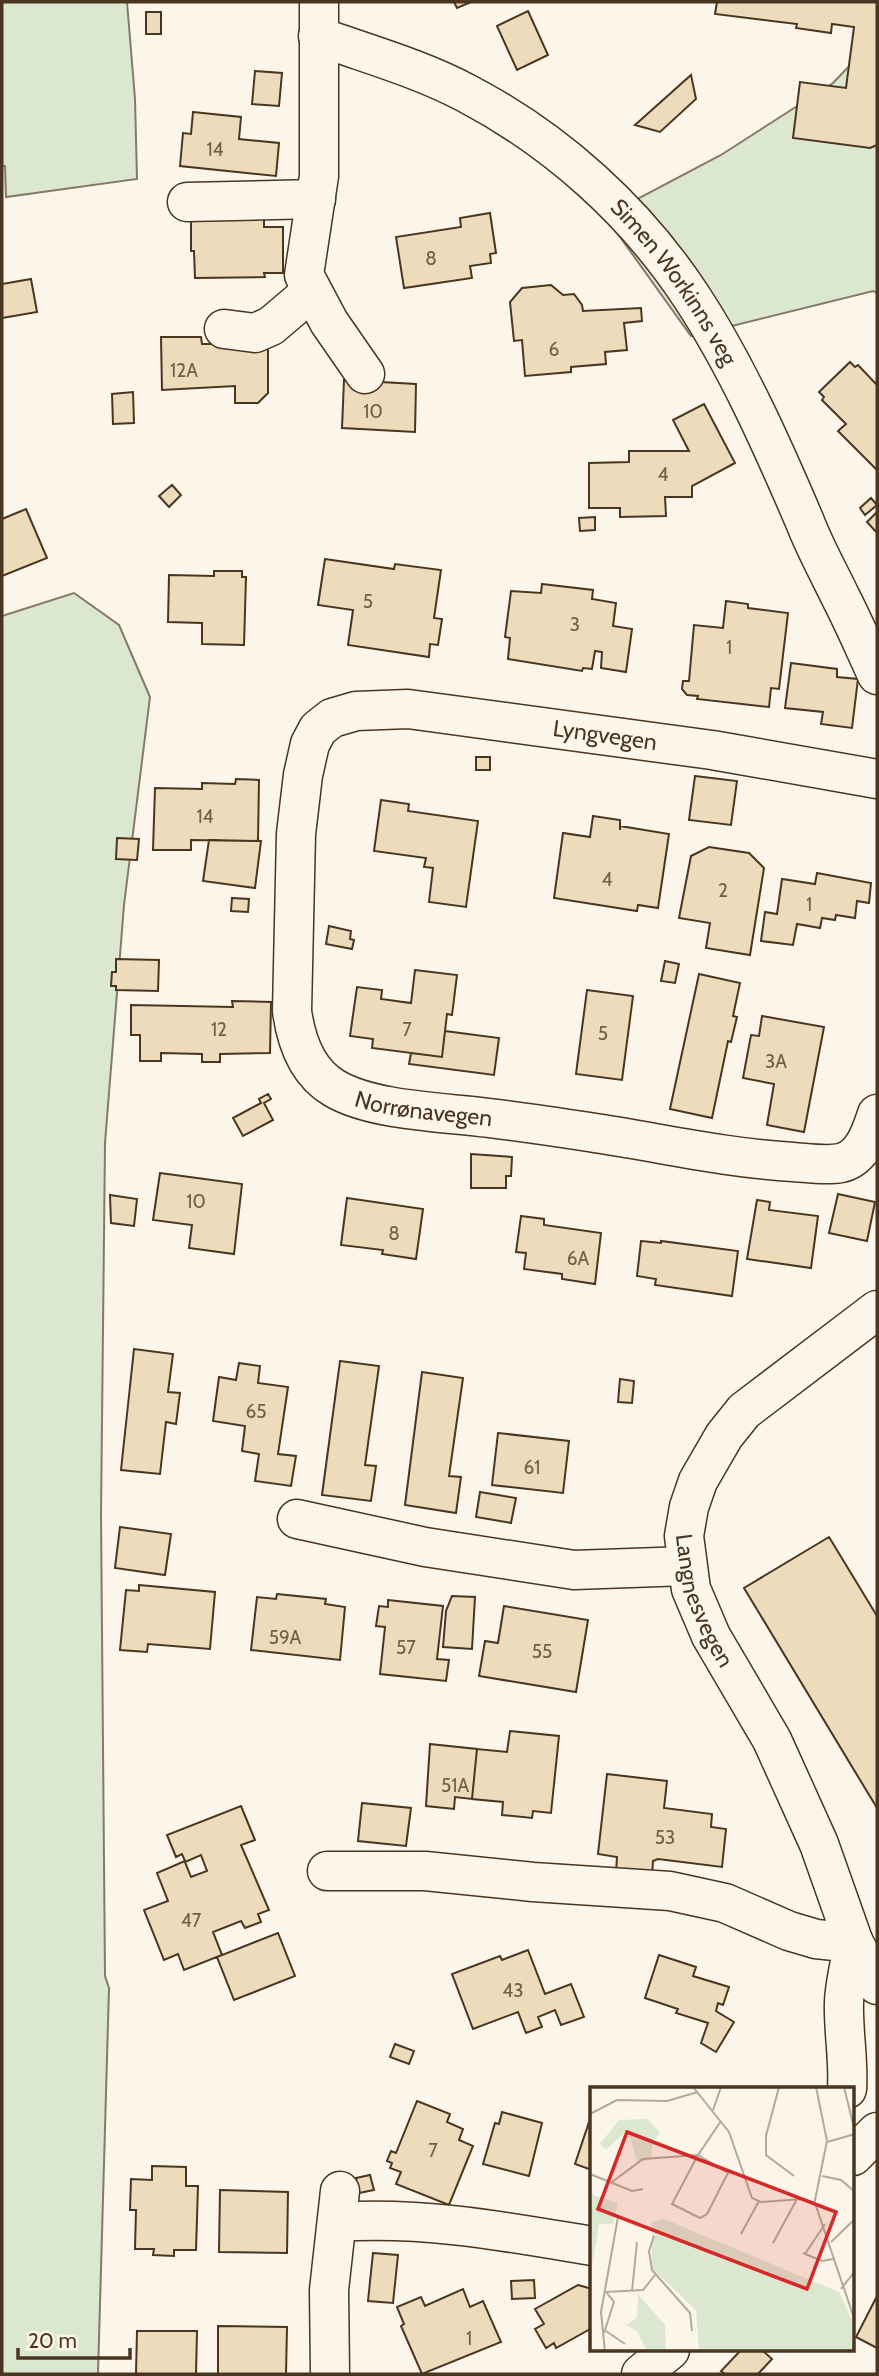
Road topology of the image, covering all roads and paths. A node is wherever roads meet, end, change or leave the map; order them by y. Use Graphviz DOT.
graph roads {
  1 [pos="318,19"];
  2 [pos="316,199"];
  3 [pos="187,202"];
  4 [pos="311,292"];
  5 [pos="224,329"];
  6 [pos="365,374"];
  7 [pos="877,674"];
  8 [pos="332,718"];
  9 [pos="877,779"];
  10 [pos="877,1114"];
  11 [pos="877,1310"];
  12 [pos="297,1519"];
  13 [pos="687,1566"];
  14 [pos="327,1871"];
  15 [pos="854,1943"];
  16 [pos="877,1985"];
  17 [pos="858,2073"];
  18 [pos="854,2127"];
  19 [pos="877,2131"];
  20 [pos="854,2155"];
  21 [pos="590,2246"];
  22 [pos="668,2352"];
  23 [pos="330,2374"];
  24 [pos="641,2374"];
  1 -- 2 [label="street, Simen Workinns veg"];
  1 -- 7 [label="street, Simen Workinns veg"];
  2 -- 3 [label="street"];
  2 -- 4 [label="street, Simen Workinns veg"];
  4 -- 5 [label="street"];
  4 -- 6 [label="street, Simen Workinns veg"];
  8 -- 9 [label="street, Lyngvegen"];
  8 -- 10 [label="street, Norrønavegen"];
  11 -- 13 [label="street, Langnesvegen"];
  12 -- 13 [label="street"];
  13 -- 15 [label="street, Langnesvegen"];
  14 -- 15 [label="street"];
  15 -- 16 [label="street, Langnesvegen"];
  15 -- 17 [label="street"];
  18 -- 19 [label="street"];
  19 -- 20 [label="street"];
  21 -- 23 [label="street"];
  22 -- 24 [label="street"];
}
